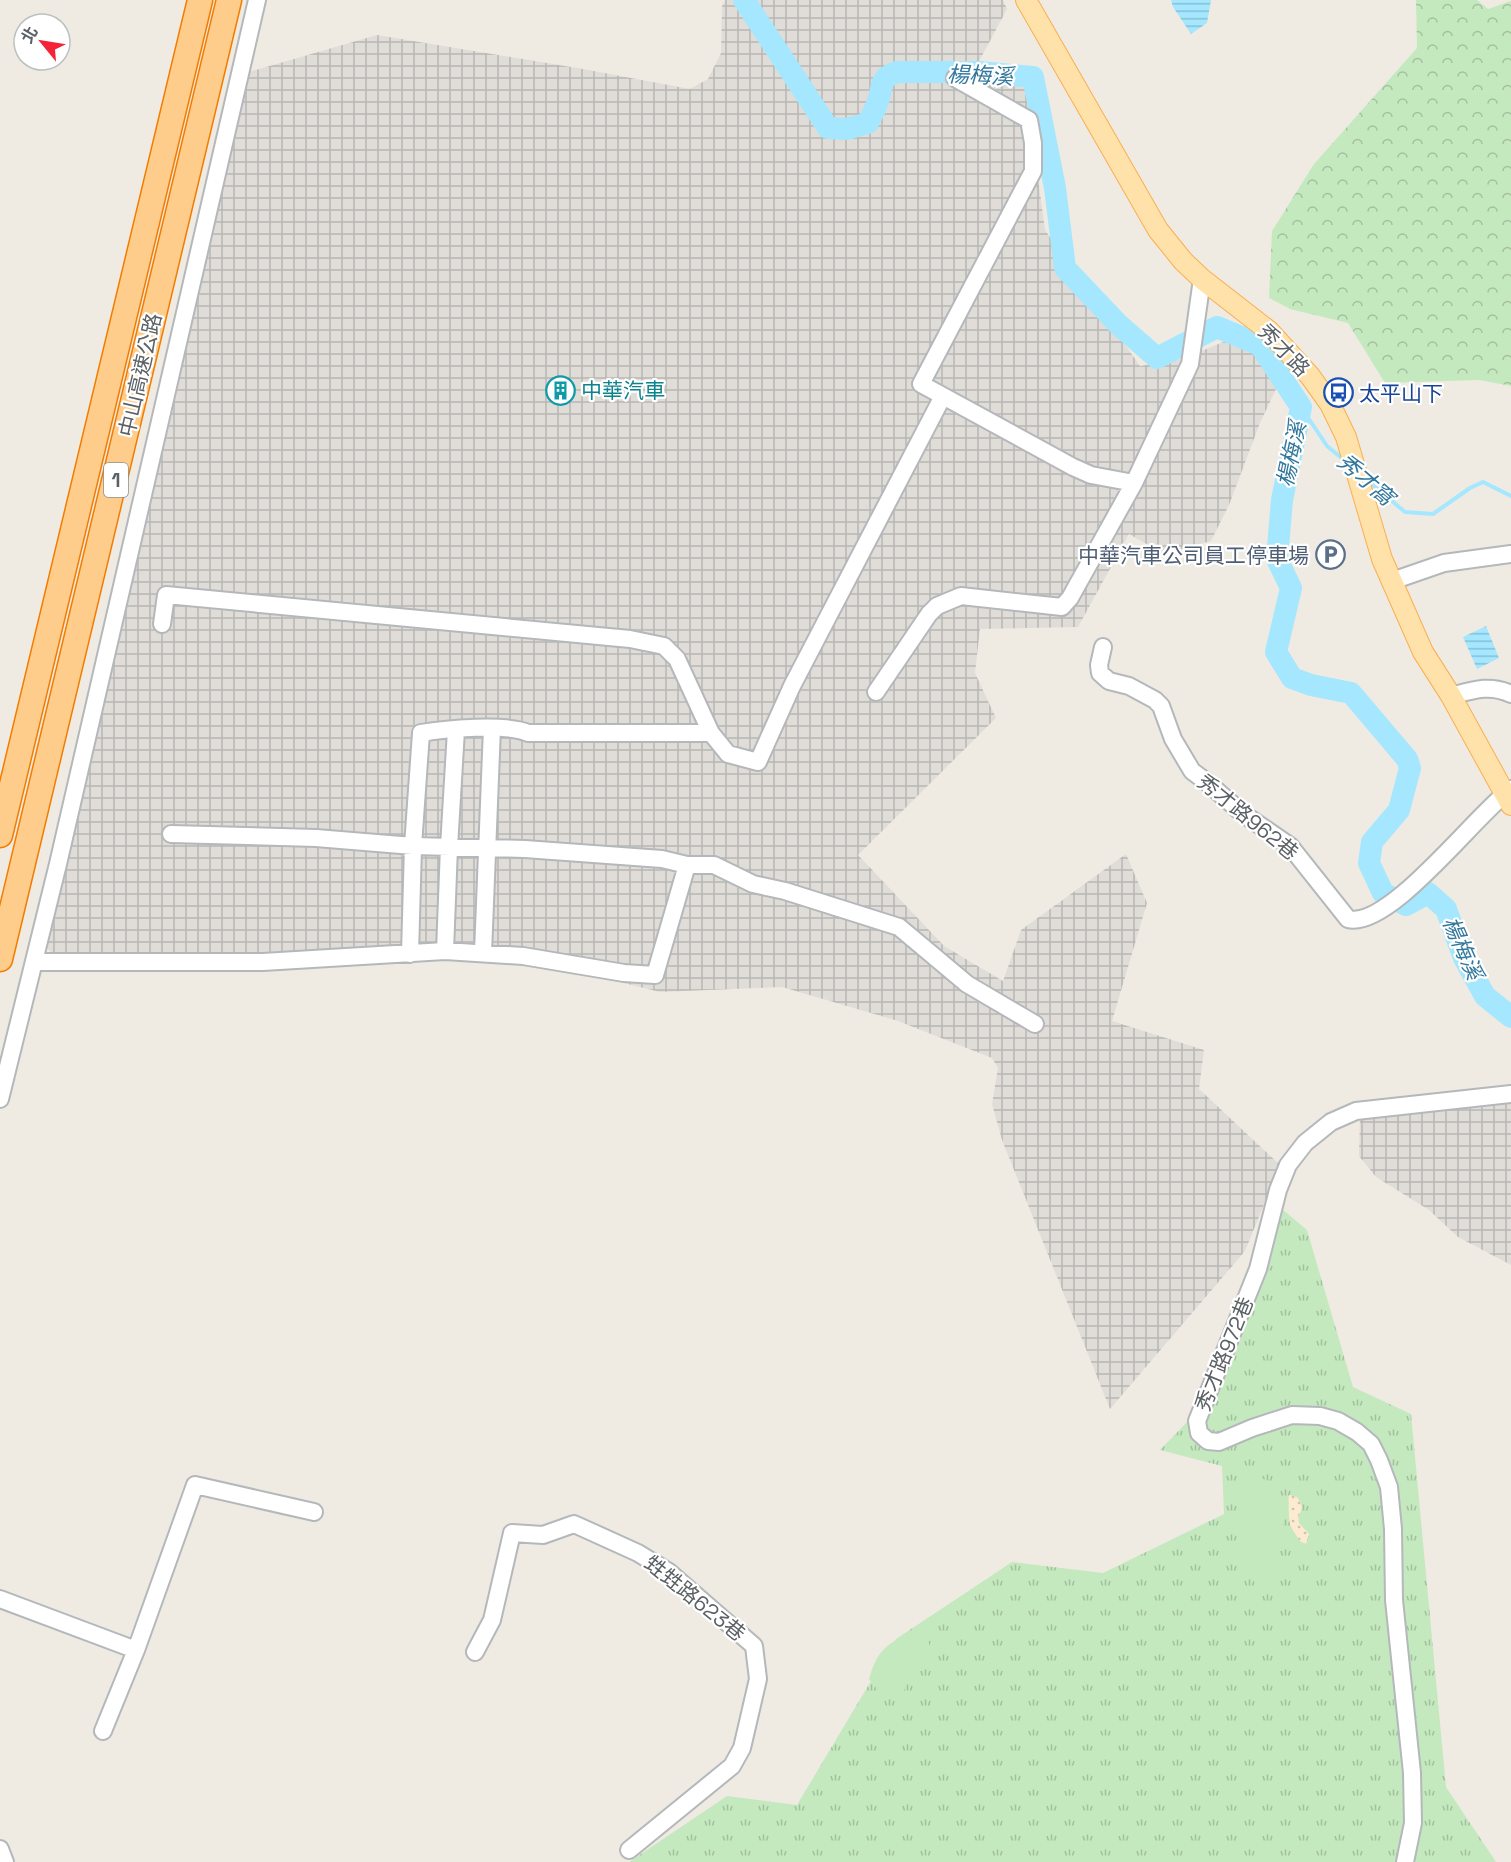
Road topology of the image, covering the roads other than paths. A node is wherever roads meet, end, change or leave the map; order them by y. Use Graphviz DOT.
graph roads {
  1 [pos="200,0"];
  2 [pos="229,0"];
  3 [pos="257,0"];
  4 [pos="1026,0"];
  5 [pos="955,78"];
  6 [pos="1202,279"];
  7 [pos="943,396"];
  8 [pos="1134,483"];
  9 [pos="1511,554"];
  10 [pos="1392,581"];
  11 [pos="162,624"];
  12 [pos="1103,647"];
  13 [pos="876,692"];
  14 [pos="1511,694"];
  15 [pos="1451,696"];
  16 [pos="492,728"];
  17 [pos="456,730"];
  18 [pos="711,733"];
  19 [pos="1509,796"];
  20 [pos="171,834"];
  21 [pos="0,835"];
  22 [pos="413,846"];
  23 [pos="449,847"];
  24 [pos="488,848"];
  25 [pos="687,865"];
  26 [pos="445,951"];
  27 [pos="483,953"];
  28 [pos="410,954"];
  29 [pos="0,960"];
  30 [pos="34,962"];
  31 [pos="1035,1024"];
  32 [pos="1511,1094"];
  33 [pos="0,1099"];
  34 [pos="314,1512"];
  35 [pos="0,1599"];
  36 [pos="136,1650"];
  37 [pos="475,1652"];
  38 [pos="103,1731"];
  39 [pos="0,1849"];
  40 [pos="629,1850"];
  41 [pos="4,1862"];
  42 [pos="1405,1862"];
  1 -- 21 [label="highway, 中山高速公路 / 1"];
  2 -- 29 [label="highway, 中山高速公路 / 1"];
  3 -- 30 [label="street"];
  4 -- 6 [label="main road, 秀才路"];
  5 -- 7 [label="street"];
  6 -- 8 [label="street"];
  6 -- 10 [label="main road, 秀才路"];
  7 -- 8 [label="street"];
  7 -- 18 [label="street"];
  8 -- 13 [label="street"];
  9 -- 10 [label="street"];
  10 -- 15 [label="main road, 秀才路"];
  11 -- 18 [label="street"];
  12 -- 19 [label="street, 秀才路962巷"];
  14 -- 15 [label="street"];
  15 -- 19 [label="main road, 秀才路"];
  16 -- 17 [label="street"];
  16 -- 18 [label="street"];
  16 -- 24 [label="street"];
  17 -- 22 [label="street"];
  17 -- 23 [label="street"];
  20 -- 22 [label="street"];
  22 -- 23 [label="street"];
  22 -- 28 [label="street"];
  23 -- 24 [label="street"];
  23 -- 26 [label="street"];
  24 -- 25 [label="street"];
  24 -- 27 [label="street"];
  25 -- 27 [label="street"];
  25 -- 31 [label="street"];
  26 -- 27 [label="street"];
  26 -- 28 [label="street"];
  28 -- 30 [label="street"];
  30 -- 33 [label="street"];
  32 -- 42 [label="street, 秀才路972巷"];
  34 -- 36 [label="street"];
  35 -- 36 [label="street"];
  36 -- 38 [label="street"];
  37 -- 40 [label="street, 甡甡路623巷"];
  39 -- 41 [label="street"];
}
